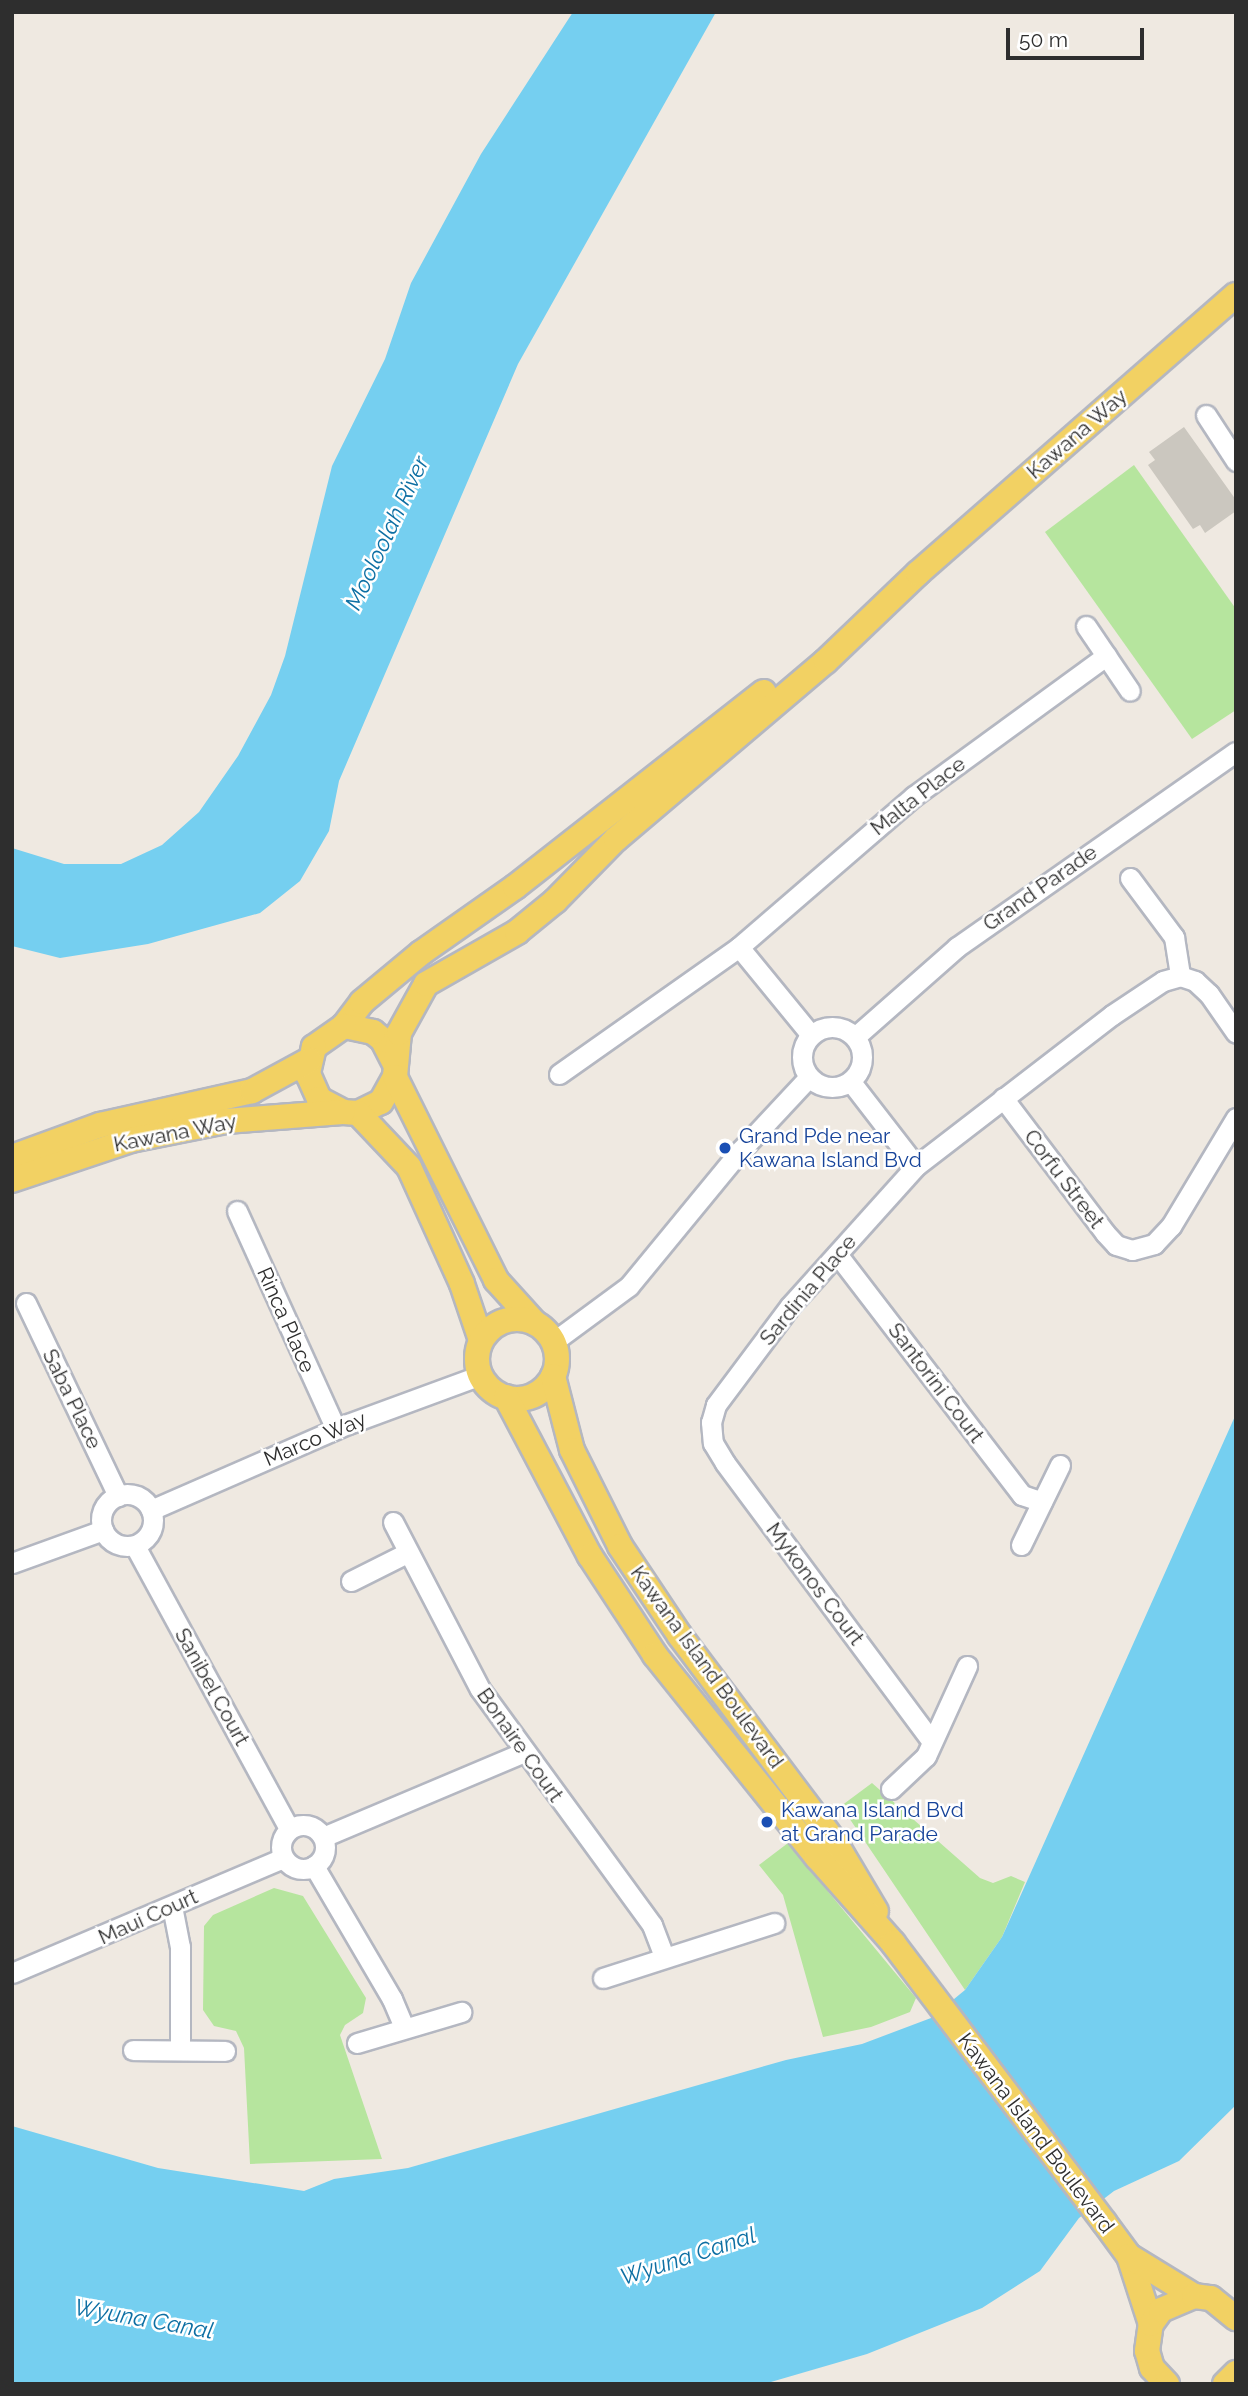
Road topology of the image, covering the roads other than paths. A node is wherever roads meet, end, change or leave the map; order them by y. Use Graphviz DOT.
graph roads {
  1 [pos="1236,295"];
  2 [pos="1206,415"];
  3 [pos="1236,461"];
  4 [pos="918,573"];
  5 [pos="1086,626"];
  6 [pos="1106,656"];
  7 [pos="1130,691"];
  8 [pos="1236,752"];
  9 [pos="1130,878"];
  10 [pos="739,947"];
  11 [pos="1180,976"];
  12 [pos="344,1026"];
  13 [pos="1236,1033"];
  14 [pos="811,1035"];
  15 [pos="855,1037"];
  16 [pos="309,1060"];
  17 [pos="394,1070"];
  18 [pos="559,1074"];
  19 [pos="809,1077"];
  20 [pos="851,1082"];
  21 [pos="1003,1098"];
  22 [pos="350,1112"];
  23 [pos="1236,1118"];
  24 [pos="12,1157"];
  25 [pos="916,1166"];
  26 [pos="12,1180"];
  27 [pos="237,1211"];
  28 [pos="837,1254"];
  29 [pos="26,1303"];
  30 [pos="536,1323"];
  31 [pos="481,1340"];
  32 [pos="553,1342"];
  33 [pos="481,1376"];
  34 [pos="553,1376"];
  35 [pos="506,1397"];
  36 [pos="711,1422"];
  37 [pos="336,1429"];
  38 [pos="1060,1465"];
  39 [pos="118,1496"];
  40 [pos="1042,1502"];
  41 [pos="152,1510"];
  42 [pos="393,1522"];
  43 [pos="103,1530"];
  44 [pos="1021,1545"];
  45 [pos="135,1546"];
  46 [pos="407,1553"];
  47 [pos="12,1563"];
  48 [pos="351,1581"];
  49 [pos="967,1667"];
  50 [pos="932,1742"];
  51 [pos="522,1753"];
  52 [pos="891,1789"];
  53 [pos="289,1828"];
  54 [pos="323,1837"];
  55 [pos="283,1858"];
  56 [pos="314,1866"];
  57 [pos="172,1906"];
  58 [pos="774,1923"];
  59 [pos="893,1943"];
  60 [pos="664,1956"];
  61 [pos="12,1973"];
  62 [pos="603,1978"];
  63 [pos="461,2012"];
  64 [pos="404,2027"];
  65 [pos="357,2043"];
  66 [pos="180,2048"];
  67 [pos="133,2050"];
  68 [pos="225,2051"];
  69 [pos="1129,2256"];
  70 [pos="1194,2296"];
  71 [pos="1233,2307"];
  72 [pos="1151,2324"];
  73 [pos="1167,2384"];
  1 -- 4 [label="main road, Kawana Way"];
  2 -- 3 [label="street"];
  4 -- 12 [label="main road"];
  4 -- 17 [label="main road"];
  5 -- 6 [label="street"];
  6 -- 7 [label="street"];
  6 -- 10 [label="street, Malta Place"];
  8 -- 15 [label="street, Grand Parade"];
  9 -- 11 [label="street"];
  10 -- 14 [label="street"];
  10 -- 18 [label="street, Malta Place"];
  11 -- 13 [label="street"];
  11 -- 21 [label="street, Sardinia Place"];
  12 -- 16 [label="main road"];
  12 -- 17 [label="main road"];
  14 -- 15 [label="street"];
  14 -- 19 [label="street"];
  15 -- 20 [label="street"];
  16 -- 22 [label="main road"];
  16 -- 24 [label="main road, Kawana Way"];
  17 -- 22 [label="main road"];
  17 -- 30 [label="main road"];
  19 -- 20 [label="street"];
  19 -- 32 [label="street"];
  20 -- 25 [label="street"];
  21 -- 23 [label="street, Corfu Street"];
  21 -- 25 [label="street, Sardinia Place"];
  22 -- 26 [label="main road, Kawana Way"];
  22 -- 31 [label="main road"];
  25 -- 28 [label="street, Sardinia Place"];
  27 -- 37 [label="street, Rinca Place"];
  28 -- 36 [label="street, Sardinia Place"];
  28 -- 40 [label="street, Santorini Court"];
  29 -- 39 [label="street, Saba Place"];
  30 -- 31 [label="main road"];
  30 -- 32 [label="main road"];
  31 -- 33 [label="main road"];
  32 -- 34 [label="main road"];
  33 -- 35 [label="main road"];
  33 -- 37 [label="street, Marco Way"];
  34 -- 35 [label="main road"];
  34 -- 59 [label="main road, Kawana Island Boulevard"];
  35 -- 59 [label="main road, Kawana Island Boulevard"];
  36 -- 50 [label="street, Mykonos Court"];
  37 -- 41 [label="street, Marco Way"];
  38 -- 40 [label="street"];
  39 -- 41 [label="street"];
  39 -- 43 [label="street"];
  40 -- 44 [label="street"];
  41 -- 45 [label="street"];
  42 -- 46 [label="street, Bonaire Court"];
  43 -- 45 [label="street"];
  43 -- 47 [label="street"];
  45 -- 53 [label="street, Sanibel Court"];
  46 -- 48 [label="street"];
  46 -- 51 [label="street, Bonaire Court"];
  49 -- 50 [label="street"];
  50 -- 52 [label="street"];
  51 -- 54 [label="street"];
  51 -- 60 [label="street, Bonaire Court"];
  53 -- 54 [label="street"];
  53 -- 55 [label="street"];
  54 -- 56 [label="street"];
  55 -- 56 [label="street"];
  55 -- 57 [label="street, Maui Court"];
  56 -- 64 [label="street"];
  57 -- 61 [label="street, Maui Court"];
  57 -- 66 [label="street"];
  58 -- 60 [label="street"];
  59 -- 69 [label="main road, Kawana Island Boulevard"];
  60 -- 62 [label="street"];
  63 -- 64 [label="street"];
  64 -- 65 [label="street"];
  66 -- 67 [label="street"];
  66 -- 68 [label="street"];
  69 -- 70 [label="main road, Kawana Island Boulevard"];
  69 -- 72 [label="main road, Kawana Island Boulevard"];
  70 -- 71 [label="main road, Kawana Island Boulevard"];
  70 -- 72 [label="main road"];
  72 -- 73 [label="main road"];
}
